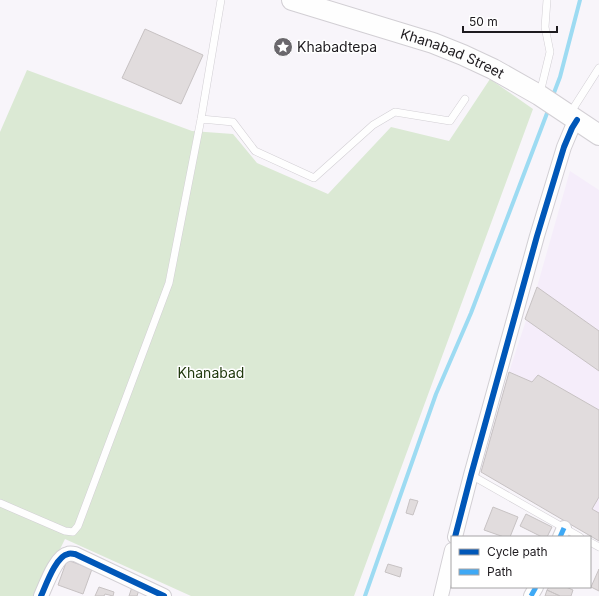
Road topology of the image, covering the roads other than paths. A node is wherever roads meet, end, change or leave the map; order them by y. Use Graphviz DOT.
graph roads {
  1 [pos="221,0"];
  2 [pos="292,0"];
  3 [pos="546,0"];
  4 [pos="599,68"];
  5 [pos="466,99"];
  6 [pos="557,107"];
  7 [pos="201,119"];
  8 [pos="599,135"];
  9 [pos="471,475"];
  10 [pos="0,502"];
  11 [pos="562,533"];
  12 [pos="455,536"];
  13 [pos="576,536"];
  14 [pos="451,554"];
  15 [pos="41,596"];
  16 [pos="164,596"];
  17 [pos="440,596"];
  1 -- 7 [label="lane"];
  2 -- 6 [label="main road, Khanabad Street"];
  3 -- 6 [label="lane"];
  4 -- 6 [label="lane"];
  5 -- 7 [label="lane"];
  6 -- 8 [label="main road, Khanabad Street"];
  6 -- 9 [label="street"];
  7 -- 10 [label="lane"];
  9 -- 11 [label="lane"];
  9 -- 12 [label="street"];
  11 -- 13 [label="lane"];
  14 -- 17 [label="street"];
  15 -- 16 [label="street"];
}
